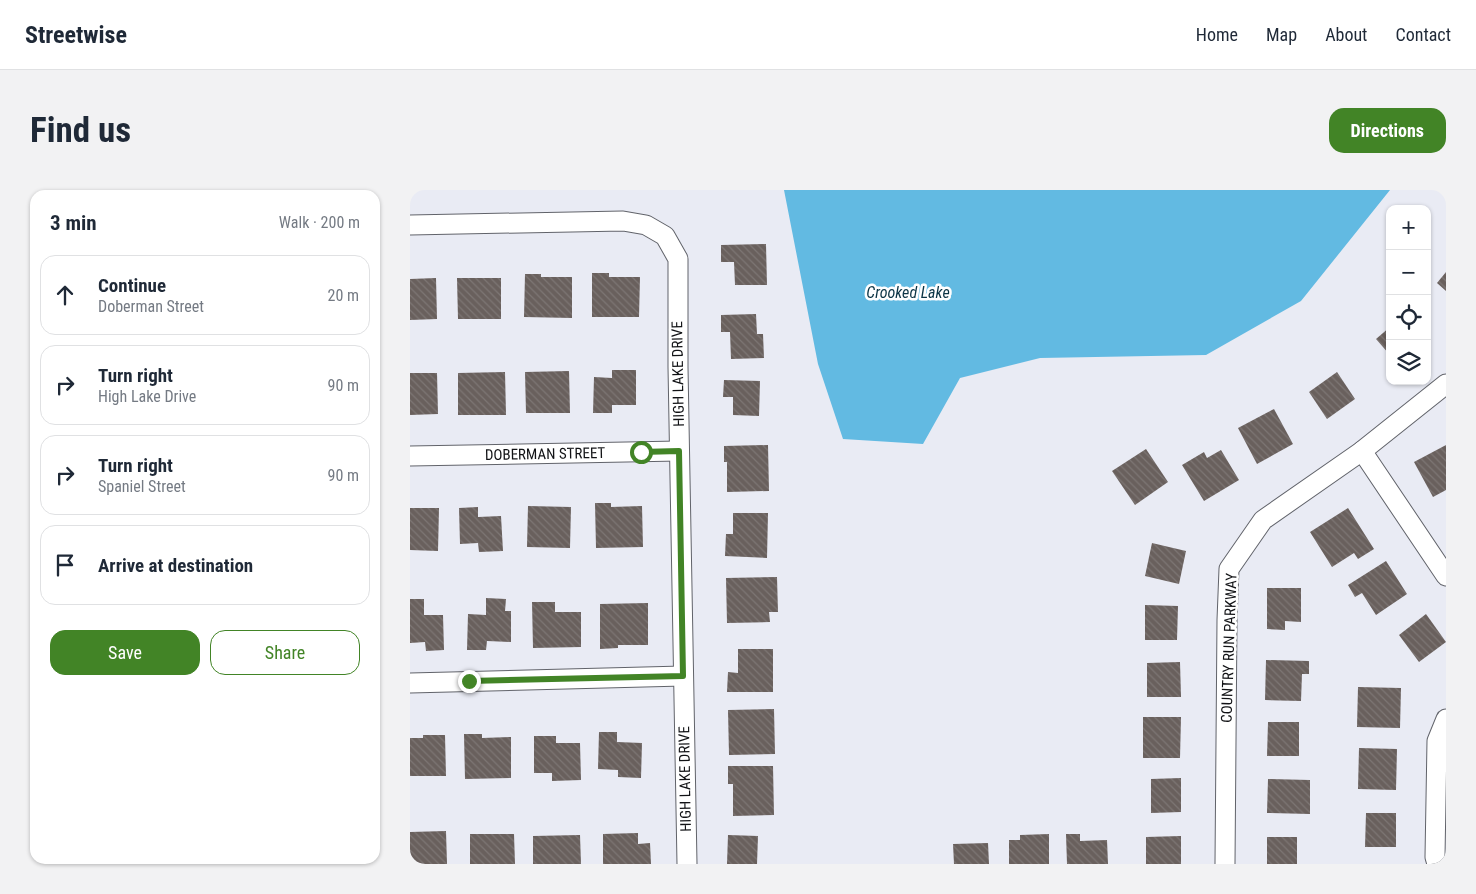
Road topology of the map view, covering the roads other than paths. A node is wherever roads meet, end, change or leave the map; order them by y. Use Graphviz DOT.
graph roads {
  1 [pos="410,225"];
  2 [pos="1446,384"];
  3 [pos="679,451"];
  4 [pos="1362,451"];
  5 [pos="410,456"];
  6 [pos="1446,576"];
  7 [pos="683,676"];
  8 [pos="410,683"];
  9 [pos="1446,719"];
  10 [pos="687,864"];
  11 [pos="1225,864"];
  12 [pos="1437,864"];
  1 -- 3 [label="street, HIGH LAKE DRIVE"];
  2 -- 4 [label="street, COUNTRY RUN PARKWAY"];
  3 -- 5 [label="street, DOBERMAN STREET"];
  3 -- 7 [label="street, HIGH LAKE DRIVE"];
  4 -- 6 [label="street"];
  4 -- 11 [label="street, COUNTRY RUN PARKWAY"];
  7 -- 8 [label="street"];
  7 -- 10 [label="street, HIGH LAKE DRIVE"];
  9 -- 12 [label="street"];
}
